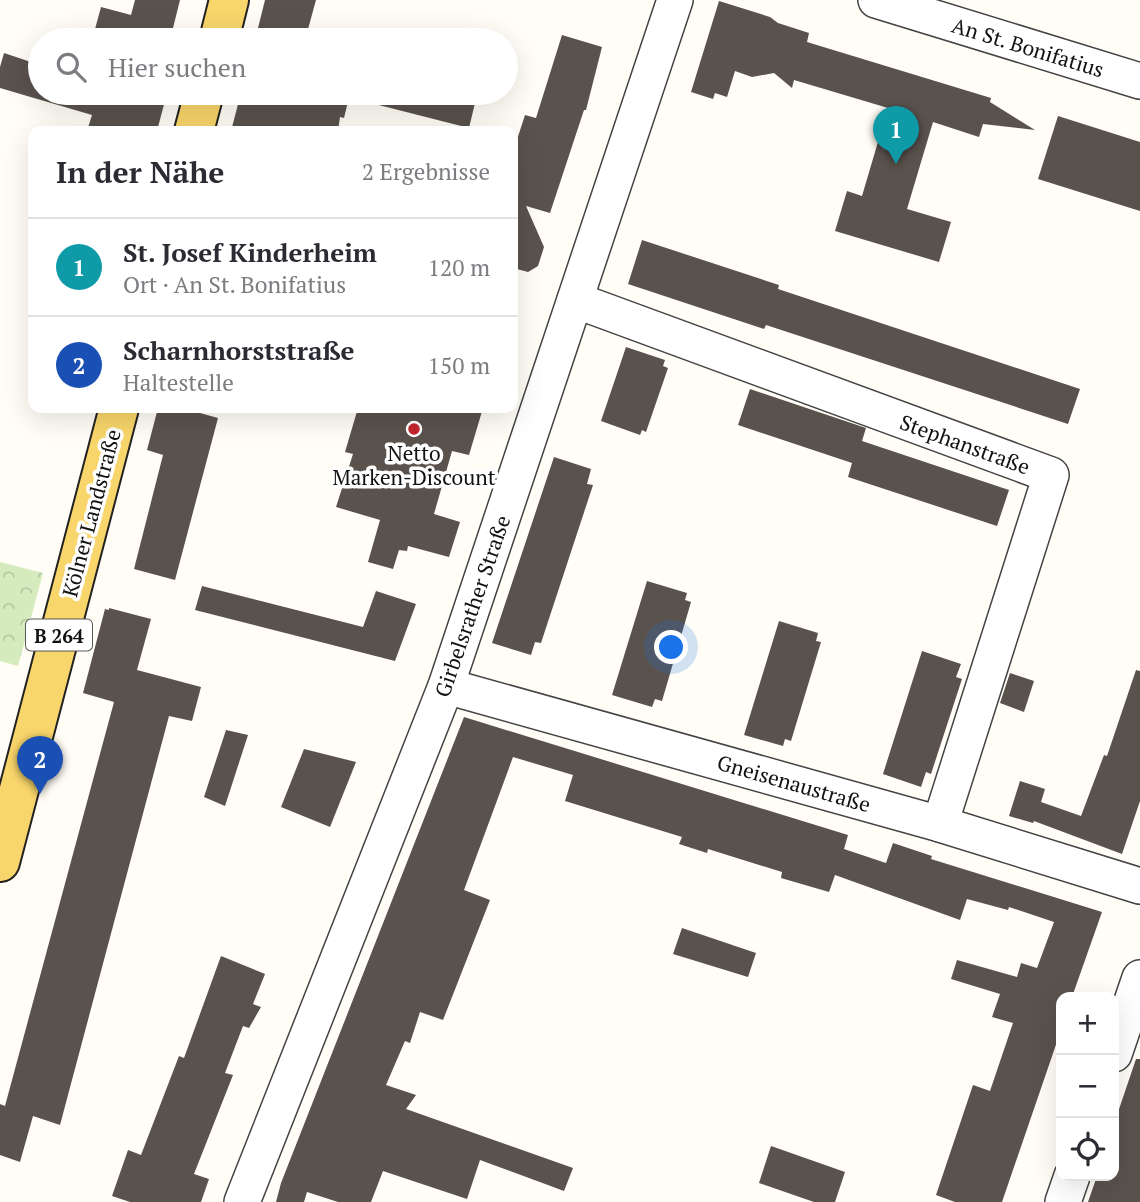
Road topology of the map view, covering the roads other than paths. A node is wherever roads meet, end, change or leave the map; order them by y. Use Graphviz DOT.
graph roads {
  1 [pos="229,0"];
  2 [pos="675,0"];
  3 [pos="876,0"];
  4 [pos="222,28"];
  5 [pos="1140,81"];
  6 [pos="201,105"];
  7 [pos="195,126"];
  8 [pos="575,300"];
  9 [pos="119,413"];
  10 [pos="446,686"];
  11 [pos="940,824"];
  12 [pos="0,862"];
  13 [pos="1140,886"];
  14 [pos="1140,978"];
  15 [pos="1119,1039"];
  16 [pos="1070,1181"];
  17 [pos="243,1202"];
  18 [pos="1063,1202"];
  1 -- 4 [label="main road"];
  2 -- 8 [label="street, Girbelsrather Straße"];
  3 -- 5 [label="street, An St. Bonifatius"];
  6 -- 7 [label="main road"];
  8 -- 10 [label="street, Girbelsrather Straße"];
  8 -- 11 [label="street, Stephanstraße"];
  9 -- 12 [label="main road, Kölner Landstraße / B 264"];
  10 -- 11 [label="street, Gneisenaustraße"];
  10 -- 17 [label="street, Girbelsrather Straße"];
  11 -- 13 [label="street, Gneisenaustraße"];
  14 -- 15 [label="street"];
  16 -- 18 [label="street"];
}
